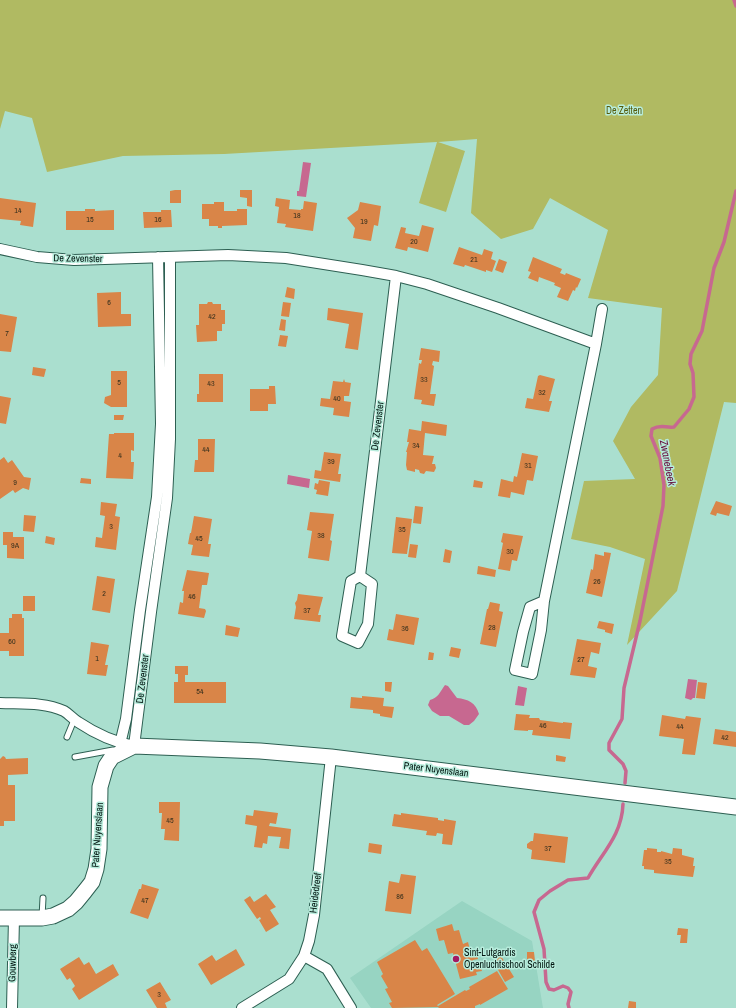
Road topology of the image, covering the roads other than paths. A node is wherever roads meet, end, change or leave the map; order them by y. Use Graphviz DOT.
graph roads {
  1 [pos="0,249"];
  2 [pos="158,257"];
  3 [pos="170,257"];
  4 [pos="396,276"];
  5 [pos="602,309"];
  6 [pos="596,344"];
  7 [pos="165,381"];
  8 [pos="162,498"];
  9 [pos="360,576"];
  10 [pos="544,602"];
  11 [pos="140,610"];
  12 [pos="151,612"];
  13 [pos="0,703"];
  14 [pos="74,720"];
  15 [pos="67,737"];
  16 [pos="127,745"];
  17 [pos="75,757"];
  18 [pos="331,757"];
  19 [pos="736,807"];
  20 [pos="43,898"];
  21 [pos="7,918"];
  22 [pos="42,918"];
  23 [pos="304,956"];
  24 [pos="12,1008"];
  25 [pos="242,1008"];
  26 [pos="351,1008"];
  1 -- 2 [label="street, De Zevenster"];
  2 -- 3 [label="street, De Zevenster"];
  2 -- 7 [label="street, De Zevenster"];
  3 -- 4 [label="street, De Zevenster"];
  3 -- 7 [label="street, De Zevenster"];
  4 -- 6 [label="street, De Zevenster"];
  4 -- 9 [label="street, De Zevenster"];
  5 -- 6 [label="street"];
  6 -- 10 [label="street"];
  7 -- 8 [label="street, De Zevenster"];
  8 -- 11 [label="street, De Zevenster"];
  8 -- 12 [label="street, De Zevenster"];
  9 -- 9 [label="street, De Zevenster"];
  10 -- 10 [label="street"];
  11 -- 12 [label="street"];
  11 -- 16 [label="street, De Zevenster"];
  12 -- 16 [label="street, De Zevenster"];
  13 -- 14 [label="street, Pater Nuyenslaan"];
  14 -- 15 [label="lane"];
  14 -- 16 [label="street, Pater Nuyenslaan"];
  16 -- 17 [label="lane"];
  16 -- 18 [label="street, Pater Nuyenslaan"];
  16 -- 22 [label="street, Pater Nuyenslaan"];
  18 -- 19 [label="street, Pater Nuyenslaan"];
  18 -- 23 [label="street, Heidedreef"];
  20 -- 22 [label="lane"];
  21 -- 22 [label="street, Pater Nuyenslaan"];
  21 -- 24 [label="street, Gouwberg"];
  23 -- 25 [label="street, Heidedreef"];
  23 -- 26 [label="street"];
}
